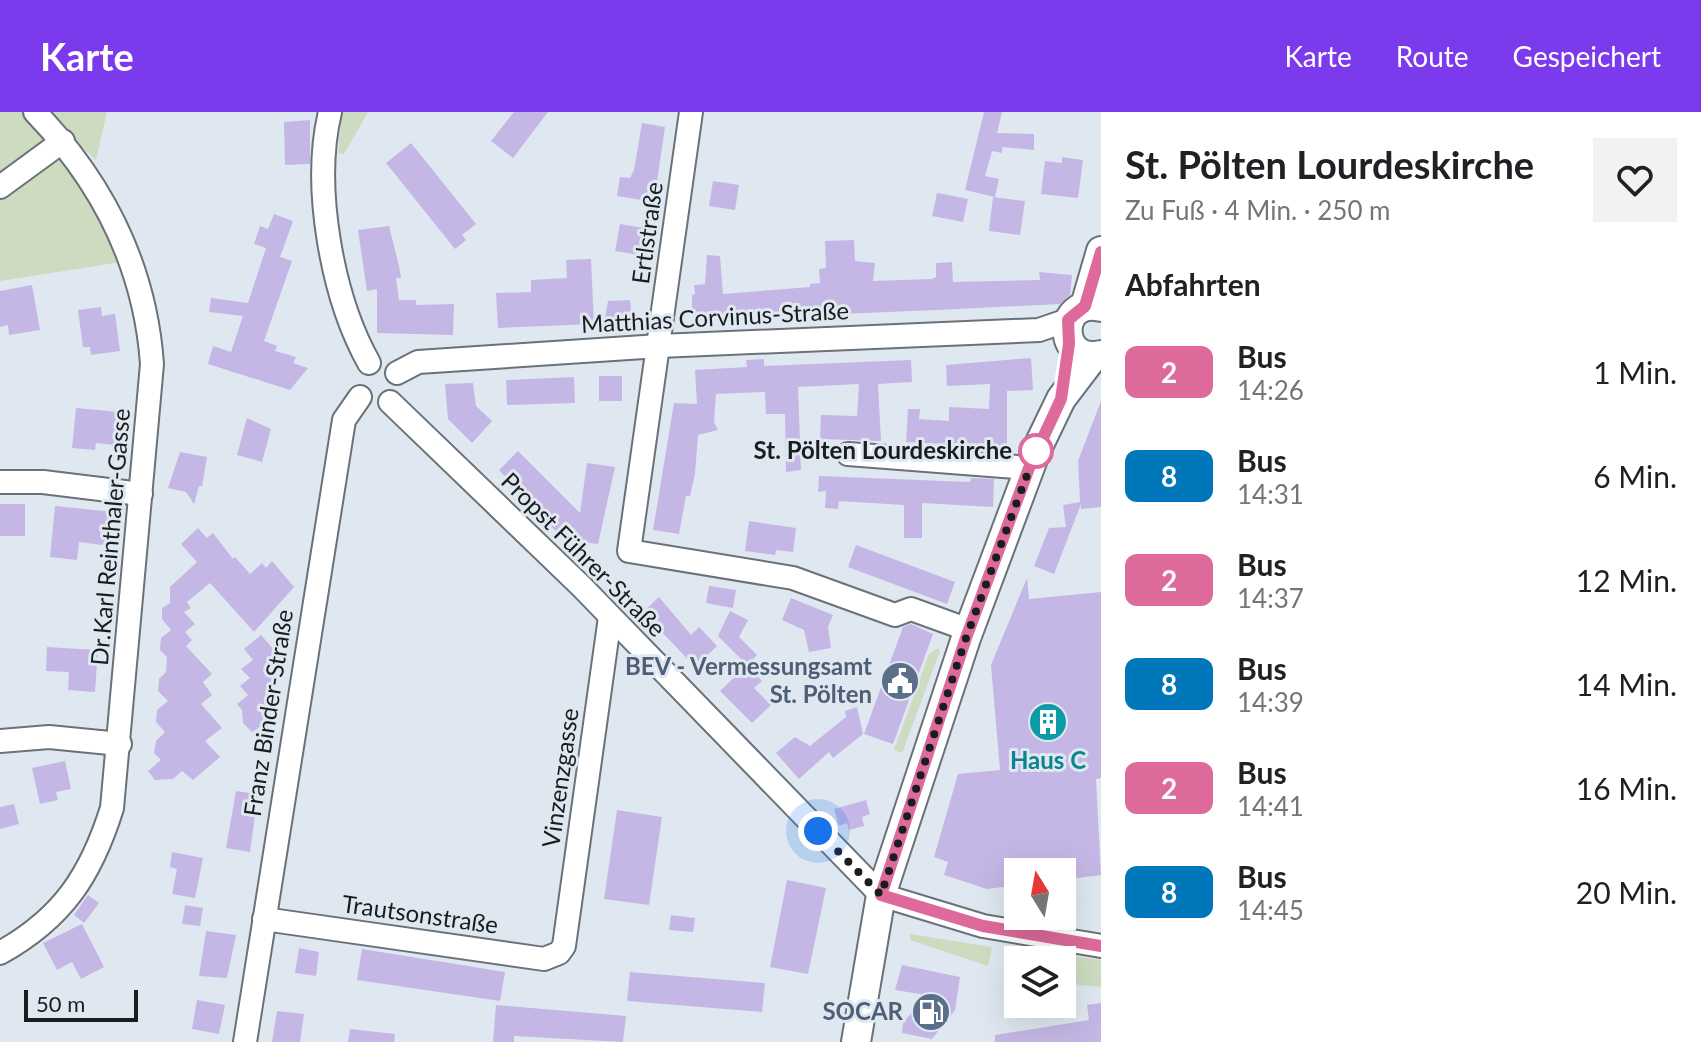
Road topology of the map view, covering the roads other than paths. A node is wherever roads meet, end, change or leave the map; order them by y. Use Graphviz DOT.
graph roads {
  1 [pos="35,112"];
  2 [pos="330,112"];
  3 [pos="691,112"];
  4 [pos="63,141"];
  5 [pos="0,187"];
  6 [pos="1101,253"];
  7 [pos="1084,333"];
  8 [pos="659,346"];
  9 [pos="369,363"];
  10 [pos="397,373"];
  11 [pos="360,397"];
  12 [pos="390,402"];
  13 [pos="848,454"];
  14 [pos="1029,468"];
  15 [pos="0,482"];
  16 [pos="141,494"];
  17 [pos="610,617"];
  18 [pos="969,630"];
  19 [pos="0,741"];
  20 [pos="120,744"];
  21 [pos="881,895"];
  22 [pos="264,919"];
  23 [pos="564,946"];
  24 [pos="1101,946"];
  25 [pos="0,953"];
  26 [pos="245,1042"];
  27 [pos="856,1042"];
  1 -- 4 [label="street, Dr.Karl Reinthaler-Gasse"];
  2 -- 9 [label="street"];
  3 -- 8 [label="street, Ertlstraße"];
  4 -- 5 [label="street"];
  4 -- 16 [label="street, Dr.Karl Reinthaler-Gasse"];
  6 -- 7 [label="main road"];
  7 -- 8 [label="street, Matthias Corvinus-Straße"];
  7 -- 14 [label="main road"];
  8 -- 10 [label="street, Matthias Corvinus-Straße"];
  8 -- 18 [label="street, Ertlstraße"];
  9 -- 10 [label="street"];
  9 -- 11 [label="street"];
  10 -- 12 [label="street"];
  11 -- 12 [label="street"];
  11 -- 22 [label="street, Franz Binder-Straße"];
  12 -- 17 [label="street, Propst Führer-Straße"];
  13 -- 14 [label="street"];
  14 -- 18 [label="main road"];
  15 -- 16 [label="street"];
  16 -- 20 [label="street, Dr.Karl Reinthaler-Gasse"];
  17 -- 21 [label="street, Propst Führer-Straße"];
  17 -- 23 [label="street, Vinzenzgasse"];
  18 -- 21 [label="main road"];
  19 -- 20 [label="street"];
  20 -- 25 [label="street, Dr.Karl Reinthaler-Gasse"];
  21 -- 24 [label="street, Propst Führer-Straße"];
  21 -- 27 [label="main road"];
  22 -- 23 [label="street, Trautsonstraße"];
  22 -- 26 [label="street, Franz Binder-Straße"];
}
